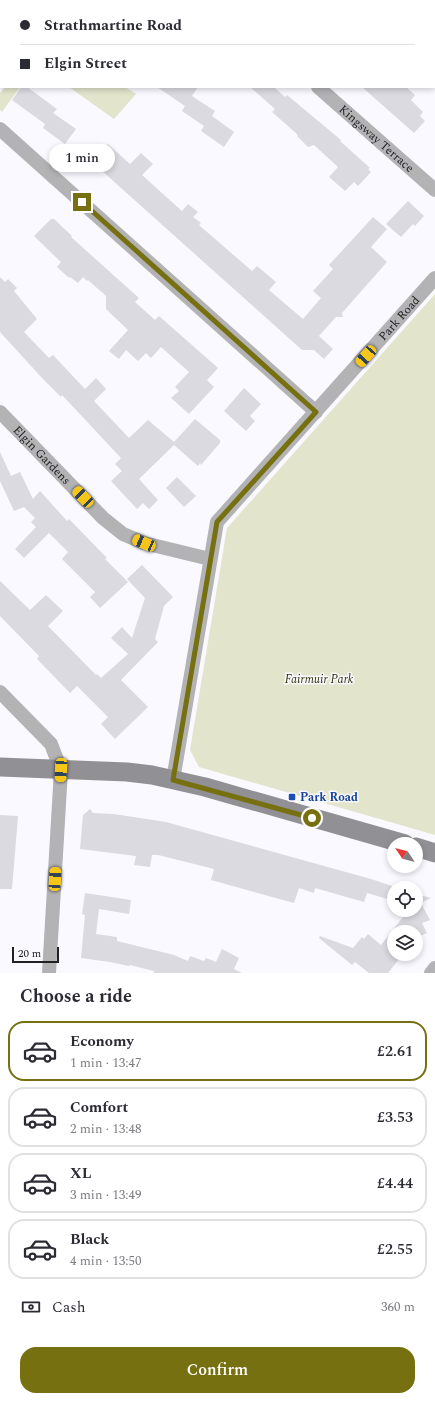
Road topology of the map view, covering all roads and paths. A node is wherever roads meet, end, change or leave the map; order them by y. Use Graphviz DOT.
graph roads {
  1 [pos="321,88"];
  2 [pos="0,129"];
  3 [pos="435,190"];
  4 [pos="435,278"];
  5 [pos="0,412"];
  6 [pos="316,412"];
  7 [pos="210,559"];
  8 [pos="0,692"];
  9 [pos="0,766"];
  10 [pos="61,770"];
  11 [pos="173,780"];
  12 [pos="387,839"];
  13 [pos="423,849"];
  14 [pos="435,853"];
  15 [pos="435,968"];
  16 [pos="49,973"];
  17 [pos="432,973"];
  1 -- 3 [label="street, Kingsway Terrace"];
  2 -- 6 [label="street"];
  4 -- 6 [label="street, Park Road"];
  5 -- 7 [label="street, Elgin Gardens"];
  6 -- 7 [label="street, Park Road"];
  7 -- 11 [label="street, Park Road"];
  8 -- 10 [label="street"];
  9 -- 10 [label="street"];
  10 -- 11 [label="street"];
  10 -- 16 [label="street"];
  11 -- 12 [label="street"];
  13 -- 14 [label="street"];
  15 -- 17 [label="street"];
}
